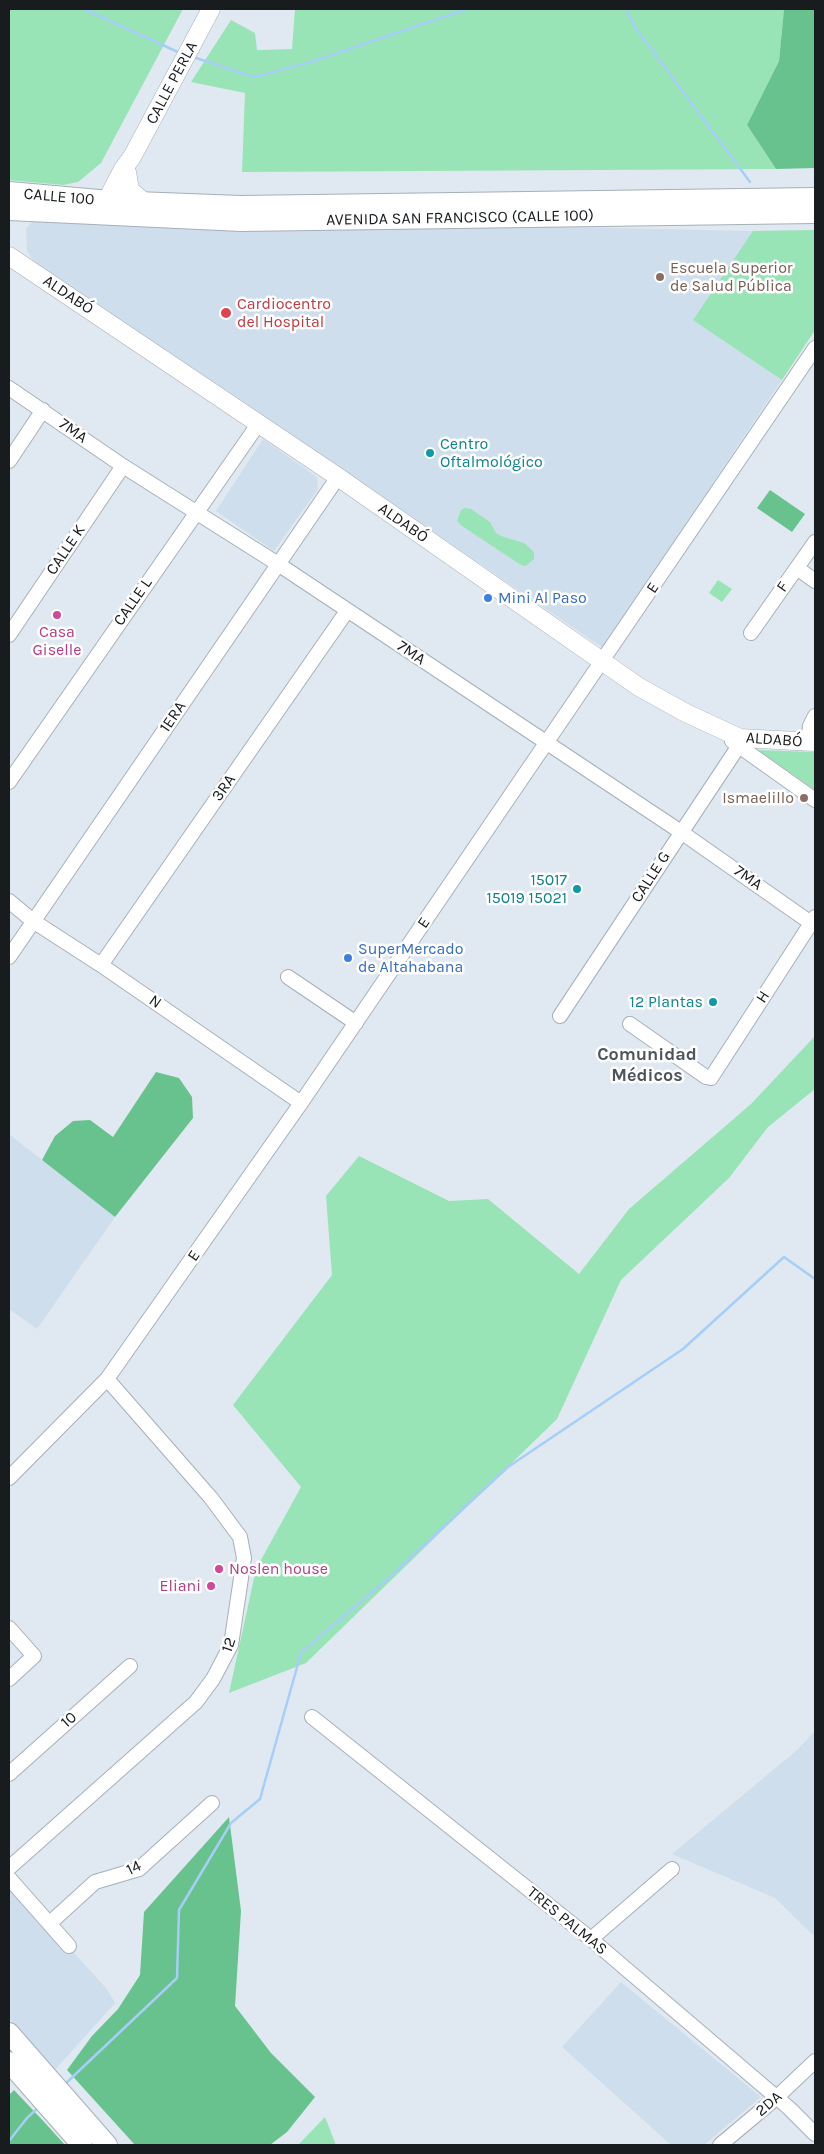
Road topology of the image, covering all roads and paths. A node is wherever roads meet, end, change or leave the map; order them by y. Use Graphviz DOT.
graph roads {
  1 [pos="211,9"];
  2 [pos="128,166"];
  3 [pos="9,192"];
  4 [pos="815,198"];
  5 [pos="81,199"];
  6 [pos="142,202"];
  7 [pos="108,208"];
  8 [pos="9,210"];
  9 [pos="815,213"];
  10 [pos="9,256"];
  11 [pos="815,348"];
  12 [pos="9,388"];
  13 [pos="43,410"];
  14 [pos="259,423"];
  15 [pos="9,461"];
  16 [pos="123,466"];
  17 [pos="338,477"];
  18 [pos="196,512"];
  19 [pos="815,542"];
  20 [pos="278,564"];
  21 [pos="797,568"];
  22 [pos="815,581"];
  23 [pos="347,611"];
  24 [pos="751,633"];
  25 [pos="9,635"];
  26 [pos="603,662"];
  27 [pos="812,732"];
  28 [pos="739,742"];
  29 [pos="546,744"];
  30 [pos="9,782"];
  31 [pos="815,800"];
  32 [pos="681,832"];
  33 [pos="9,901"];
  34 [pos="813,920"];
  35 [pos="33,921"];
  36 [pos="9,957"];
  37 [pos="101,965"];
  38 [pos="288,977"];
  39 [pos="560,1016"];
  40 [pos="356,1023"];
  41 [pos="630,1024"];
  42 [pos="301,1103"];
  43 [pos="107,1379"];
  44 [pos="9,1478"];
  45 [pos="9,1628"];
  46 [pos="130,1666"];
  47 [pos="9,1678"];
  48 [pos="312,1717"];
  49 [pos="9,1774"];
  50 [pos="212,1803"];
  51 [pos="9,1868"];
  52 [pos="672,1869"];
  53 [pos="9,1878"];
  54 [pos="50,1923"];
  55 [pos="591,1939"];
  56 [pos="69,1946"];
  57 [pos="9,2033"];
  58 [pos="815,2061"];
  59 [pos="9,2062"];
  60 [pos="43,2087"];
  61 [pos="776,2098"];
  62 [pos="62,2108"];
  63 [pos="815,2134"];
  64 [pos="82,2145"];
  65 [pos="108,2145"];
  66 [pos="720,2145"];
  1 -- 2 [label="main road, CALLE PERLA"];
  2 -- 5 [label="main road"];
  2 -- 6 [label="main road"];
  2 -- 7 [label="main road, CALLE PERLA"];
  3 -- 5 [label="highway, CALLE 100"];
  4 -- 6 [label="highway, AVENIDA SAN FRANCISCO (CALLE 100)"];
  5 -- 7 [label="highway, CALLE 100"];
  6 -- 7 [label="highway, AVENIDA SAN FRANCISCO (CALLE 100)"];
  7 -- 8 [label="highway, CALLE 100"];
  7 -- 9 [label="highway, AVENIDA SAN FRANCISCO (CALLE 100)"];
  10 -- 14 [label="main road, ALDABÓ"];
  11 -- 26 [label="street, E"];
  12 -- 13 [label="street, 7MA"];
  13 -- 15 [label="street"];
  13 -- 16 [label="street, 7MA"];
  14 -- 17 [label="main road, ALDABÓ"];
  14 -- 18 [label="street, CALLE L"];
  16 -- 18 [label="street, 7MA"];
  16 -- 25 [label="street, CALLE K"];
  17 -- 20 [label="street, 1ERA"];
  17 -- 26 [label="main road, ALDABÓ"];
  18 -- 20 [label="street, 7MA"];
  18 -- 30 [label="street, CALLE L"];
  19 -- 21 [label="street, F"];
  20 -- 23 [label="street, 7MA"];
  20 -- 35 [label="street, 1ERA"];
  21 -- 22 [label="street"];
  21 -- 24 [label="street, F"];
  23 -- 29 [label="street, 7MA"];
  23 -- 37 [label="street, 3RA"];
  26 -- 28 [label="main road, ALDABÓ"];
  26 -- 29 [label="street, E"];
  27 -- 28 [label="main road, ALDABÓ"];
  28 -- 31 [label="street"];
  28 -- 32 [label="street, CALLE G"];
  29 -- 32 [label="street, 7MA"];
  29 -- 40 [label="street, E"];
  32 -- 34 [label="street, 7MA"];
  32 -- 39 [label="street, CALLE G"];
  33 -- 35 [label="street, N"];
  34 -- 41 [label="street, H"];
  35 -- 36 [label="street, 1ERA"];
  35 -- 37 [label="street, N"];
  37 -- 42 [label="street, N"];
  38 -- 40 [label="street"];
  40 -- 42 [label="street, E"];
  42 -- 43 [label="street, E"];
  43 -- 44 [label="street, E"];
  43 -- 51 [label="street, 12"];
  45 -- 47 [label="street"];
  46 -- 49 [label="street, 10"];
  48 -- 55 [label="street, TRES PALMAS"];
  50 -- 54 [label="street, 14"];
  52 -- 55 [label="street"];
  53 -- 54 [label="street"];
  54 -- 56 [label="street"];
  55 -- 61 [label="street, TRES PALMAS"];
  57 -- 60 [label="highway"];
  58 -- 61 [label="street, 2DA"];
  59 -- 60 [label="highway"];
  60 -- 62 [label="highway"];
  61 -- 63 [label="street, TRES PALMAS"];
  61 -- 66 [label="street, 2DA"];
  62 -- 64 [label="highway"];
  62 -- 65 [label="highway"];
}
